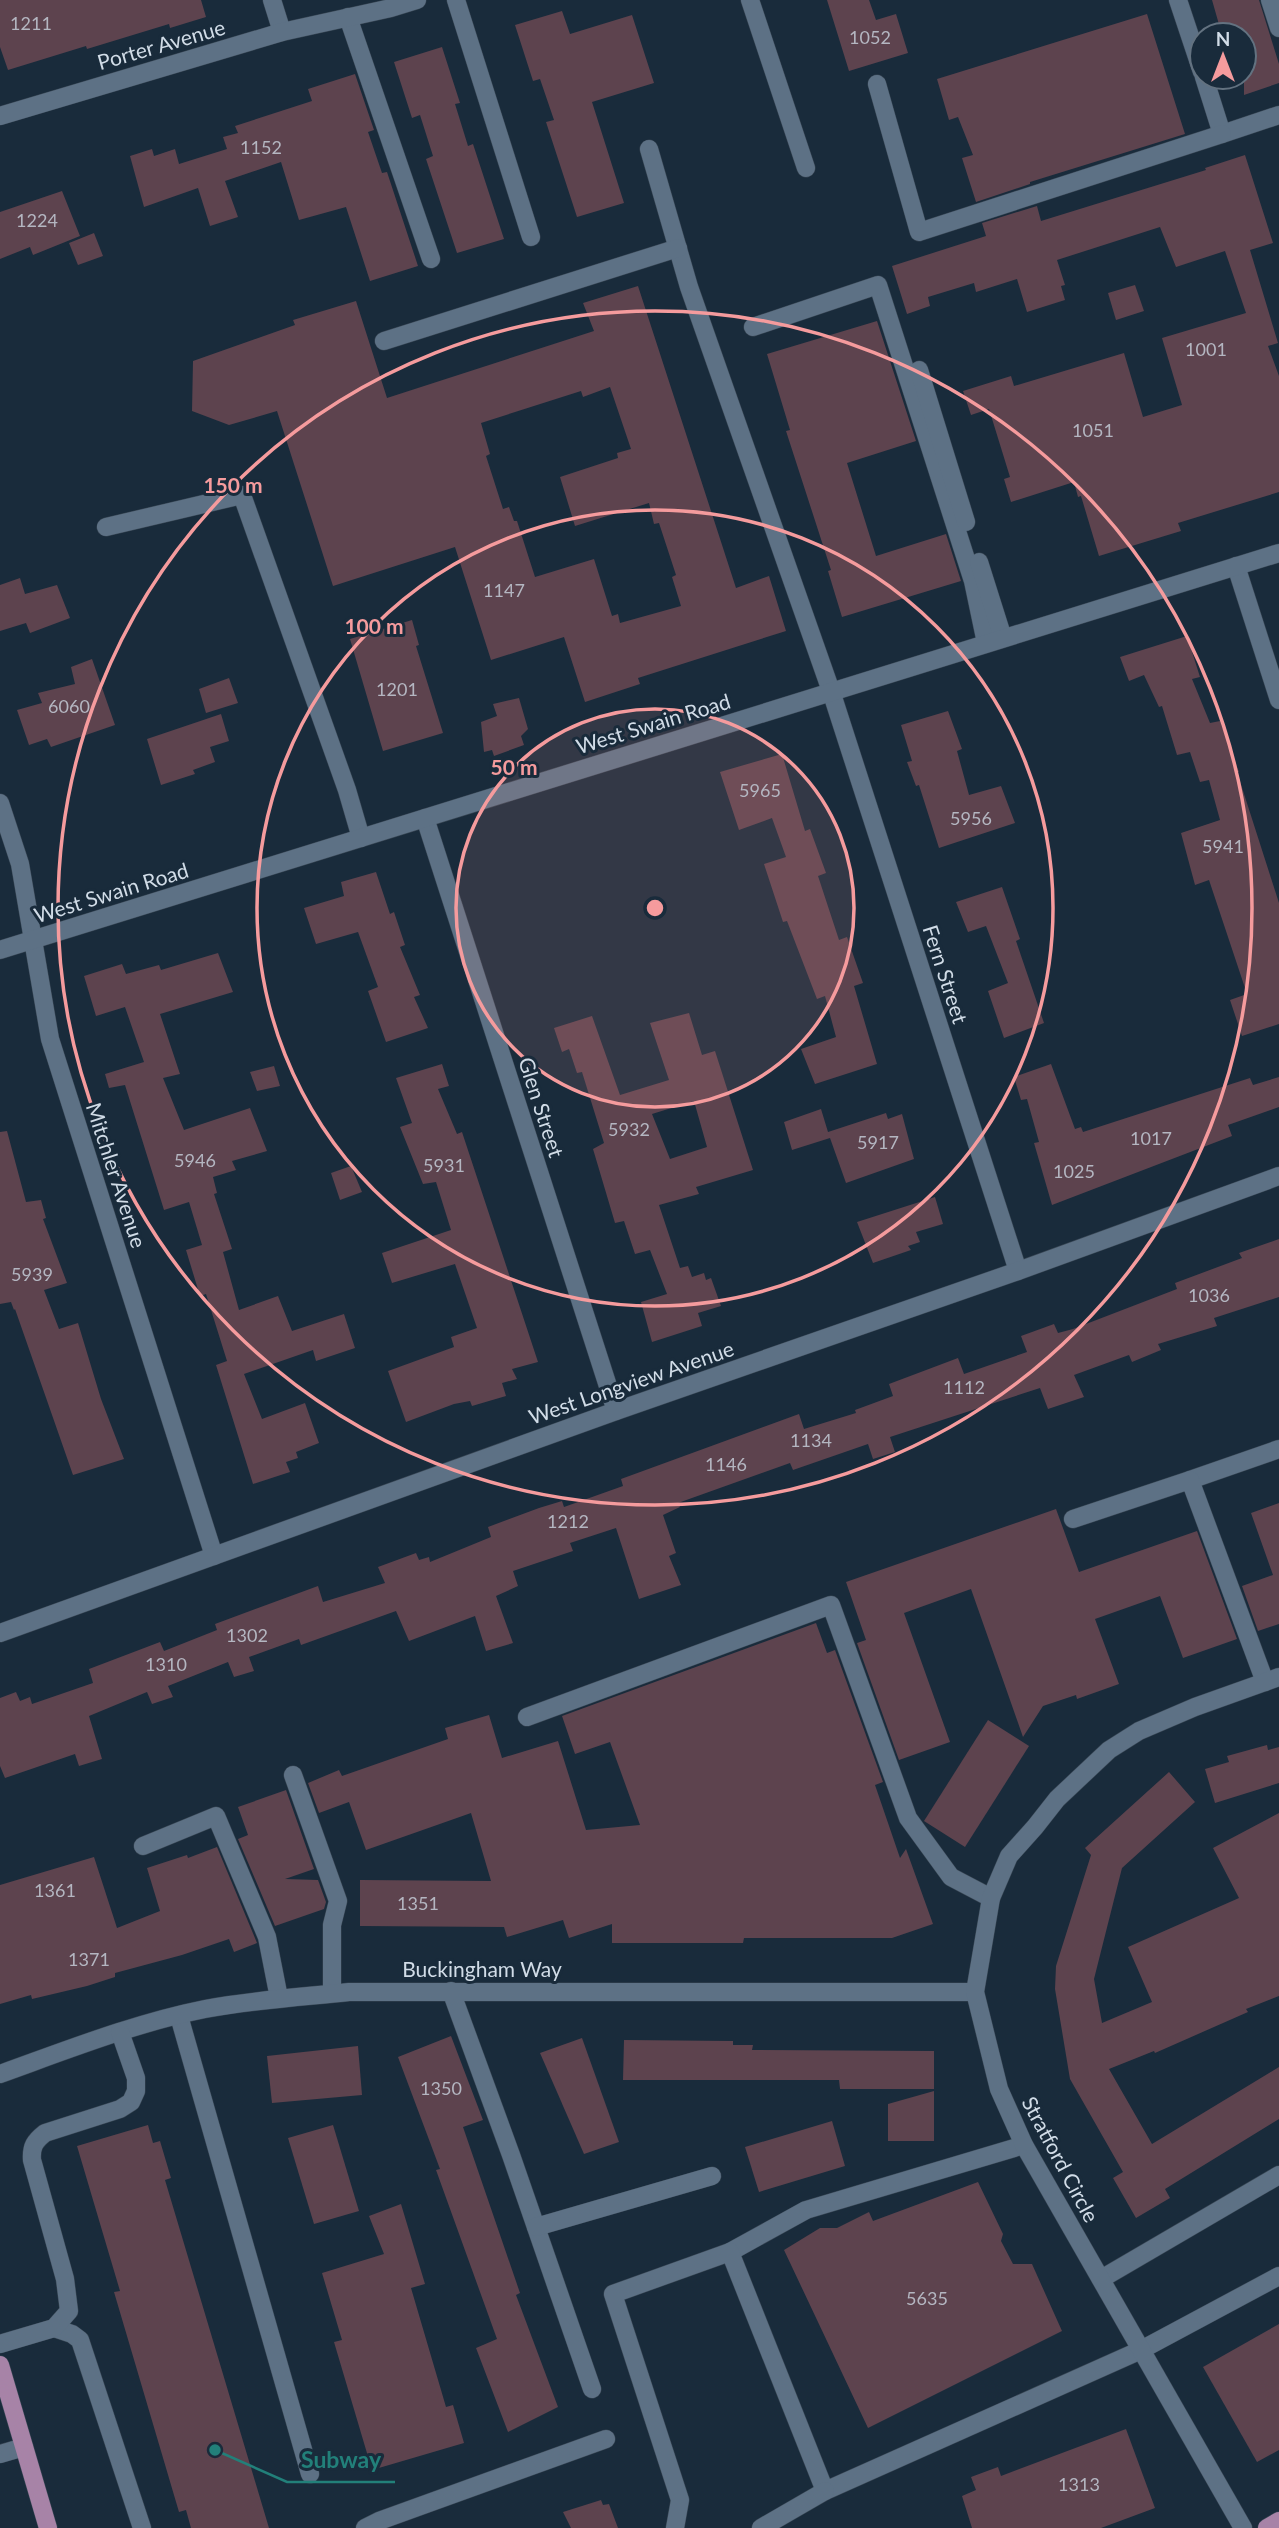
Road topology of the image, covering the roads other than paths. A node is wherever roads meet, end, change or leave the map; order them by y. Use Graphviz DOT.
graph roads {
  1 [pos="272,0"];
  2 [pos="418,0"];
  3 [pos="456,0"];
  4 [pos="750,0"];
  5 [pos="1178,0"];
  6 [pos="1270,0"];
  7 [pos="348,17"];
  8 [pos="1279,29"];
  9 [pos="1188,30"];
  10 [pos="282,32"];
  11 [pos="877,84"];
  12 [pos="1208,91"];
  13 [pos="1279,115"];
  14 [pos="0,116"];
  15 [pos="1222,134"];
  16 [pos="649,149"];
  17 [pos="806,169"];
  18 [pos="531,237"];
  19 [pos="678,248"];
  20 [pos="431,258"];
  21 [pos="753,327"];
  22 [pos="384,341"];
  23 [pos="919,370"];
  24 [pos="106,527"];
  25 [pos="1279,553"];
  26 [pos="1236,566"];
  27 [pos="995,641"];
  28 [pos="831,691"];
  29 [pos="1279,700"];
  30 [pos="0,803"];
  31 [pos="425,818"];
  32 [pos="361,838"];
  33 [pos="33,940"];
  34 [pos="0,950"];
  35 [pos="1279,1177"];
  36 [pos="1018,1271"];
  37 [pos="616,1411"];
  38 [pos="1279,1449"];
  39 [pos="1189,1480"];
  40 [pos="1073,1519"];
  41 [pos="214,1556"];
  42 [pos="0,1633"];
  43 [pos="1272,1679"];
  44 [pos="527,1717"];
  45 [pos="293,1775"];
  46 [pos="143,1846"];
  47 [pos="991,1898"];
  48 [pos="451,1991"];
  49 [pos="975,1992"];
  50 [pos="332,1993"];
  51 [pos="279,1998"];
  52 [pos="178,2016"];
  53 [pos="120,2032"];
  54 [pos="0,2074"];
  55 [pos="1024,2145"];
  56 [pos="1279,2175"];
  57 [pos="712,2176"];
  58 [pos="536,2227"];
  59 [pos="730,2252"];
  60 [pos="1279,2276"];
  61 [pos="1101,2279"];
  62 [pos="54,2328"];
  63 [pos="0,2344"];
  64 [pos="1141,2350"];
  65 [pos="0,2365"];
  66 [pos="592,2389"];
  67 [pos="606,2439"];
  68 [pos="24,2447"];
  69 [pos="0,2454"];
  70 [pos="310,2474"];
  71 [pos="825,2491"];
  72 [pos="1279,2521"];
  73 [pos="48,2528"];
  74 [pos="142,2528"];
  75 [pos="365,2528"];
  76 [pos="675,2528"];
  77 [pos="761,2528"];
  78 [pos="1243,2528"];
  79 [pos="1267,2528"];
  1 -- 10 [label="street"];
  2 -- 7 [label="street, Porter Avenue"];
  3 -- 18 [label="street"];
  4 -- 17 [label="street"];
  5 -- 9 [label="street"];
  6 -- 8 [label="street"];
  7 -- 10 [label="street, Porter Avenue"];
  7 -- 20 [label="street"];
  10 -- 14 [label="street, Porter Avenue"];
  11 -- 15 [label="street"];
  12 -- 15 [label="street"];
  13 -- 15 [label="street"];
  16 -- 19 [label="street, Fern Street"];
  19 -- 22 [label="street"];
  19 -- 28 [label="street, Fern Street"];
  21 -- 27 [label="street"];
  23 -- 27 [label="street"];
  24 -- 32 [label="street"];
  25 -- 26 [label="street, West Swain Road"];
  26 -- 27 [label="street, West Swain Road"];
  26 -- 29 [label="street"];
  27 -- 28 [label="street, West Swain Road"];
  28 -- 31 [label="street, West Swain Road"];
  28 -- 36 [label="street, Fern Street"];
  30 -- 33 [label="street, Mitchler Avenue"];
  31 -- 32 [label="street, West Swain Road"];
  31 -- 37 [label="street, Glen Street"];
  32 -- 33 [label="street, West Swain Road"];
  33 -- 34 [label="street, West Swain Road"];
  33 -- 41 [label="street, Mitchler Avenue"];
  35 -- 36 [label="street, West Longview Avenue"];
  36 -- 37 [label="street, West Longview Avenue"];
  37 -- 41 [label="street, West Longview Avenue"];
  38 -- 39 [label="street"];
  39 -- 40 [label="street"];
  39 -- 43 [label="street"];
  41 -- 42 [label="street, West Longview Avenue"];
  43 -- 47 [label="street, Stratford Circle"];
  44 -- 47 [label="street"];
  45 -- 50 [label="street"];
  46 -- 51 [label="street"];
  47 -- 49 [label="street, Stratford Circle"];
  48 -- 49 [label="street, Buckingham Way"];
  48 -- 50 [label="street, Buckingham Way"];
  48 -- 58 [label="street"];
  49 -- 55 [label="street, Stratford Circle"];
  50 -- 51 [label="street, Buckingham Way"];
  51 -- 52 [label="street, Buckingham Way"];
  52 -- 53 [label="street, Buckingham Way"];
  52 -- 70 [label="street"];
  53 -- 54 [label="street, Buckingham Way"];
  53 -- 62 [label="street"];
  55 -- 59 [label="street"];
  55 -- 61 [label="street, Stratford Circle"];
  56 -- 61 [label="street"];
  57 -- 58 [label="street"];
  58 -- 66 [label="street"];
  59 -- 71 [label="street"];
  59 -- 76 [label="street"];
  60 -- 64 [label="street"];
  61 -- 64 [label="street, Stratford Circle"];
  62 -- 63 [label="street"];
  62 -- 74 [label="street"];
  64 -- 71 [label="street"];
  64 -- 78 [label="street, Stratford Circle"];
  65 -- 68 [label="main road"];
  67 -- 75 [label="street"];
  68 -- 69 [label="street"];
  68 -- 73 [label="main road"];
  71 -- 77 [label="street"];
  72 -- 79 [label="main road"];
}
